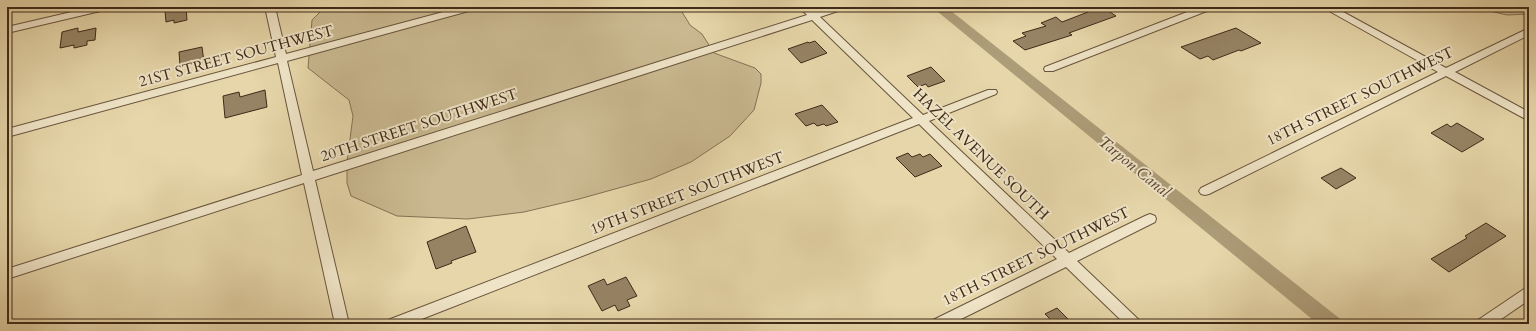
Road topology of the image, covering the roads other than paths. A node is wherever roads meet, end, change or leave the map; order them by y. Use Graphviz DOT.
graph roads {
  1 [pos="106,7"];
  2 [pos="270,7"];
  3 [pos="473,7"];
  4 [pos="804,7"];
  5 [pos="841,7"];
  6 [pos="1209,7"];
  7 [pos="1327,7"];
  8 [pos="814,16"];
  9 [pos="7,30"];
  10 [pos="1529,31"];
  11 [pos="282,59"];
  12 [pos="1049,69"];
  13 [pos="1446,72"];
  14 [pos="992,92"];
  15 [pos="1529,117"];
  16 [pos="922,119"];
  17 [pos="7,134"];
  18 [pos="309,176"];
  19 [pos="1205,191"];
  20 [pos="1150,219"];
  21 [pos="1067,260"];
  22 [pos="7,274"];
  23 [pos="1529,293"];
  24 [pos="342,324"];
  25 [pos="393,324"];
  26 [pos="938,324"];
  27 [pos="1134,324"];
  28 [pos="1483,324"];
  1 -- 9 [label="street"];
  2 -- 11 [label="street"];
  3 -- 11 [label="street, 21ST STREET SOUTHWEST"];
  4 -- 8 [label="street, HAZEL AVENUE SOUTH"];
  5 -- 8 [label="street, 20TH STREET SOUTHWEST"];
  6 -- 12 [label="street"];
  7 -- 13 [label="street"];
  8 -- 16 [label="street, HAZEL AVENUE SOUTH"];
  8 -- 18 [label="street, 20TH STREET SOUTHWEST"];
  10 -- 13 [label="street, 18TH STREET SOUTHWEST"];
  11 -- 17 [label="street, 21ST STREET SOUTHWEST"];
  11 -- 18 [label="street"];
  13 -- 15 [label="street"];
  13 -- 19 [label="street, 18TH STREET SOUTHWEST"];
  14 -- 16 [label="street, 19TH STREET SOUTHWEST"];
  16 -- 21 [label="street, HAZEL AVENUE SOUTH"];
  16 -- 25 [label="street, 19TH STREET SOUTHWEST"];
  18 -- 22 [label="street, 20TH STREET SOUTHWEST"];
  18 -- 24 [label="street"];
  20 -- 21 [label="street, 18TH STREET SOUTHWEST"];
  21 -- 26 [label="street, 18TH STREET SOUTHWEST"];
  21 -- 27 [label="street, HAZEL AVENUE SOUTH"];
  23 -- 28 [label="street"];
}
